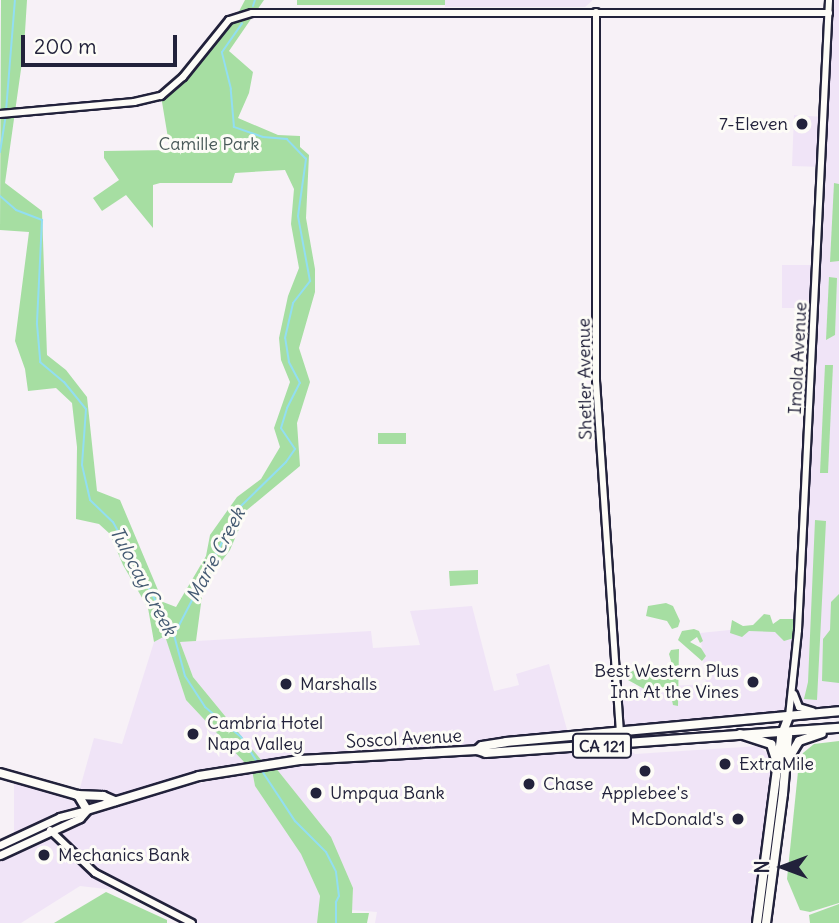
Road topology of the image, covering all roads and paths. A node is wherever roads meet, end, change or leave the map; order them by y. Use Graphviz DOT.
graph roads {
  1 [pos="829,0"];
  2 [pos="596,12"];
  3 [pos="829,13"];
  4 [pos="0,114"];
  5 [pos="792,686"];
  6 [pos="835,711"];
  7 [pos="789,716"];
  8 [pos="839,728"];
  9 [pos="785,731"];
  10 [pos="620,733"];
  11 [pos="740,734"];
  12 [pos="621,744"];
  13 [pos="477,750"];
  14 [pos="777,771"];
  15 [pos="0,773"];
  16 [pos="75,794"];
  17 [pos="783,794"];
  18 [pos="114,801"];
  19 [pos="87,810"];
  20 [pos="50,830"];
  21 [pos="0,845"];
  22 [pos="0,855"];
  23 [pos="767,889"];
  24 [pos="192,923"];
  25 [pos="757,923"];
  26 [pos="766,923"];
  1 -- 3 [label="street, Imola Avenue"];
  2 -- 3 [label="street"];
  2 -- 4 [label="street"];
  2 -- 10 [label="street, Shetler Avenue"];
  3 -- 5 [label="street, Imola Avenue"];
  5 -- 6 [label="street"];
  5 -- 7 [label="street, Imola Avenue"];
  6 -- 7 [label="main road, Soscol Avenue"];
  7 -- 9 [label="main road"];
  7 -- 10 [label="main road, Soscol Avenue / CA 121"];
  8 -- 9 [label="main road, Soscol Avenue"];
  8 -- 17 [label="main road"];
  9 -- 11 [label="main road, Soscol Avenue"];
  9 -- 14 [label="main road"];
  9 -- 17 [label="main road"];
  10 -- 12 [label="street, Shetler Avenue"];
  10 -- 13 [label="main road, Soscol Avenue / CA 121"];
  11 -- 12 [label="main road, Soscol Avenue / CA 121"];
  11 -- 14 [label="main road"];
  12 -- 13 [label="main road, Soscol Avenue / CA 121"];
  13 -- 18 [label="main road, Soscol Avenue / CA 121"];
  14 -- 23 [label="main road"];
  15 -- 16 [label="main road"];
  16 -- 18 [label="main road"];
  16 -- 19 [label="main road"];
  17 -- 23 [label="main road"];
  18 -- 19 [label="main road, Soscol Avenue / CA 121"];
  19 -- 20 [label="main road, Soscol Avenue"];
  19 -- 21 [label="main road, Soscol Avenue"];
  20 -- 22 [label="main road, Soscol Avenue"];
  20 -- 24 [label="street"];
  23 -- 25 [label="main road"];
  23 -- 26 [label="main road"];
}
